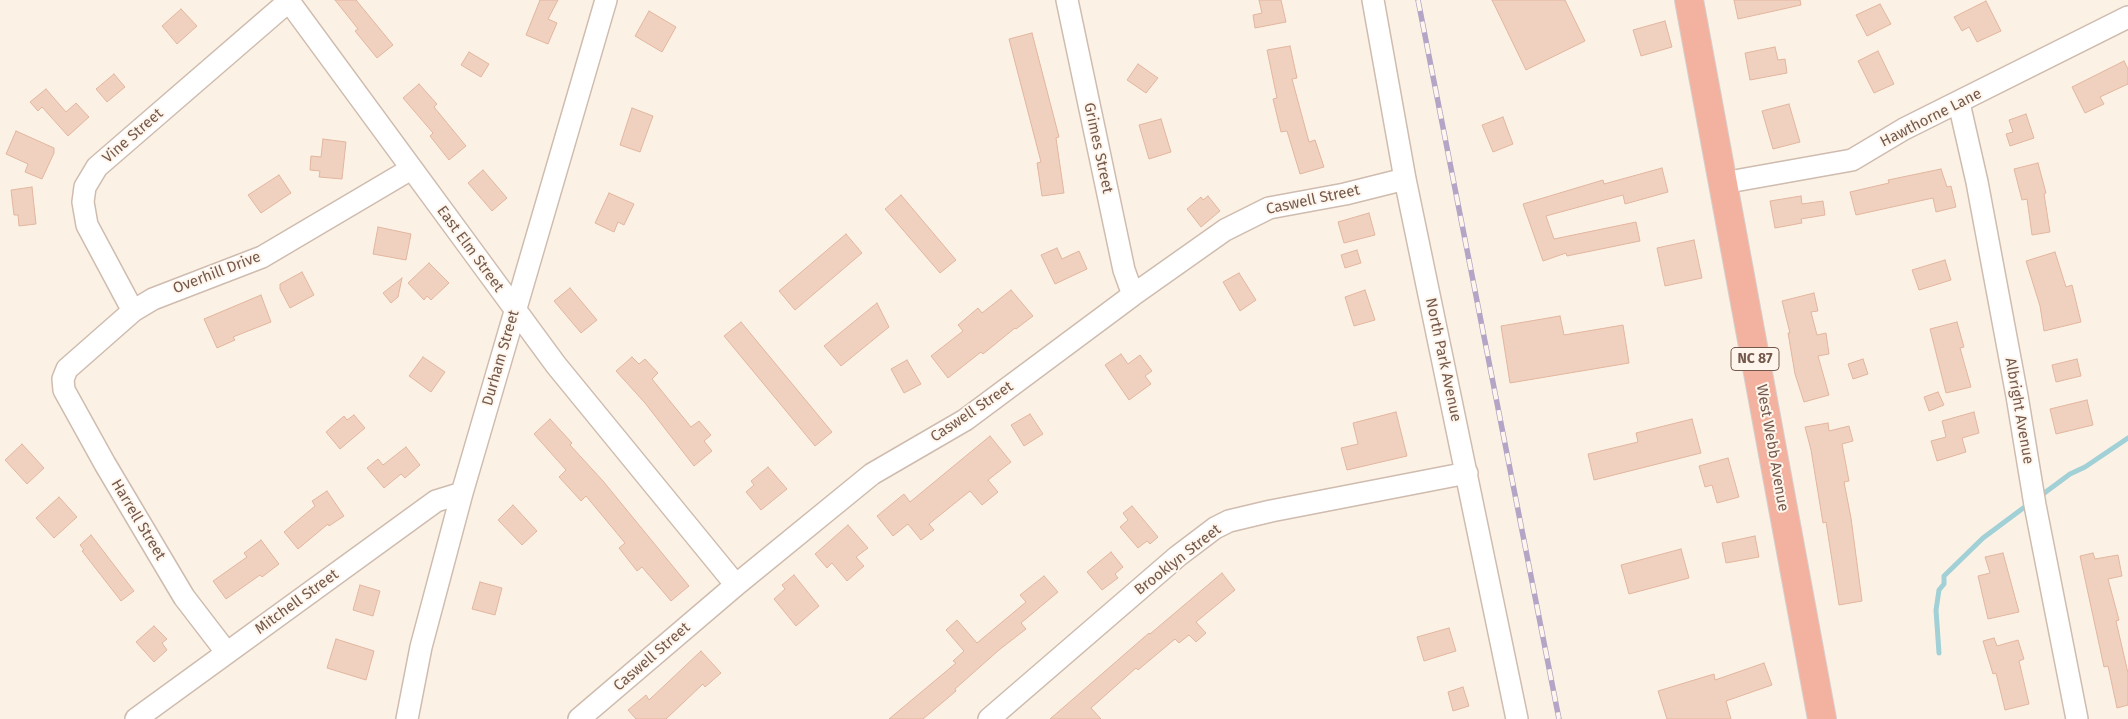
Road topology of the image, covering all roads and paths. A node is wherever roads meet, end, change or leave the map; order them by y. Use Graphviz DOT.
graph roads {
  1 [pos="288,0"];
  2 [pos="606,0"];
  3 [pos="1067,0"];
  4 [pos="1373,0"];
  5 [pos="1688,0"];
  6 [pos="2128,17"];
  7 [pos="1959,103"];
  8 [pos="411,169"];
  9 [pos="1405,179"];
  10 [pos="1723,183"];
  11 [pos="1133,295"];
  12 [pos="515,310"];
  13 [pos="133,311"];
  14 [pos="63,379"];
  15 [pos="1467,473"];
  16 [pos="462,493"];
  17 [pos="736,585"];
  18 [pos="226,654"];
  19 [pos="136,719"];
  20 [pos="407,719"];
  21 [pos="579,719"];
  22 [pos="989,719"];
  23 [pos="1517,719"];
  24 [pos="1822,719"];
  25 [pos="2077,719"];
  1 -- 8 [label="street, East Elm Street"];
  1 -- 13 [label="street, Vine Street"];
  2 -- 12 [label="street, Durham Street"];
  3 -- 11 [label="street, Grimes Street"];
  4 -- 9 [label="street, North Park Avenue"];
  5 -- 10 [label="highway, West Webb Avenue / NC 87"];
  6 -- 7 [label="street, Hawthorne Lane"];
  7 -- 10 [label="street, Hawthorne Lane"];
  7 -- 25 [label="street, Albright Avenue"];
  8 -- 12 [label="street, East Elm Street"];
  8 -- 13 [label="street, Overhill Drive"];
  9 -- 11 [label="street, Caswell Street"];
  9 -- 15 [label="street, North Park Avenue"];
  10 -- 24 [label="highway, West Webb Avenue / NC 87"];
  11 -- 17 [label="street, Caswell Street"];
  12 -- 16 [label="street, Durham Street"];
  12 -- 17 [label="street, East Elm Street"];
  13 -- 14 [label="street, Overhill Drive"];
  14 -- 18 [label="street, Harrell Street"];
  15 -- 22 [label="street, Brooklyn Street"];
  15 -- 23 [label="street, North Park Avenue"];
  16 -- 18 [label="street, Mitchell Street"];
  16 -- 20 [label="street, Durham Street"];
  17 -- 21 [label="street, Caswell Street"];
  18 -- 19 [label="street, Mitchell Street"];
}
